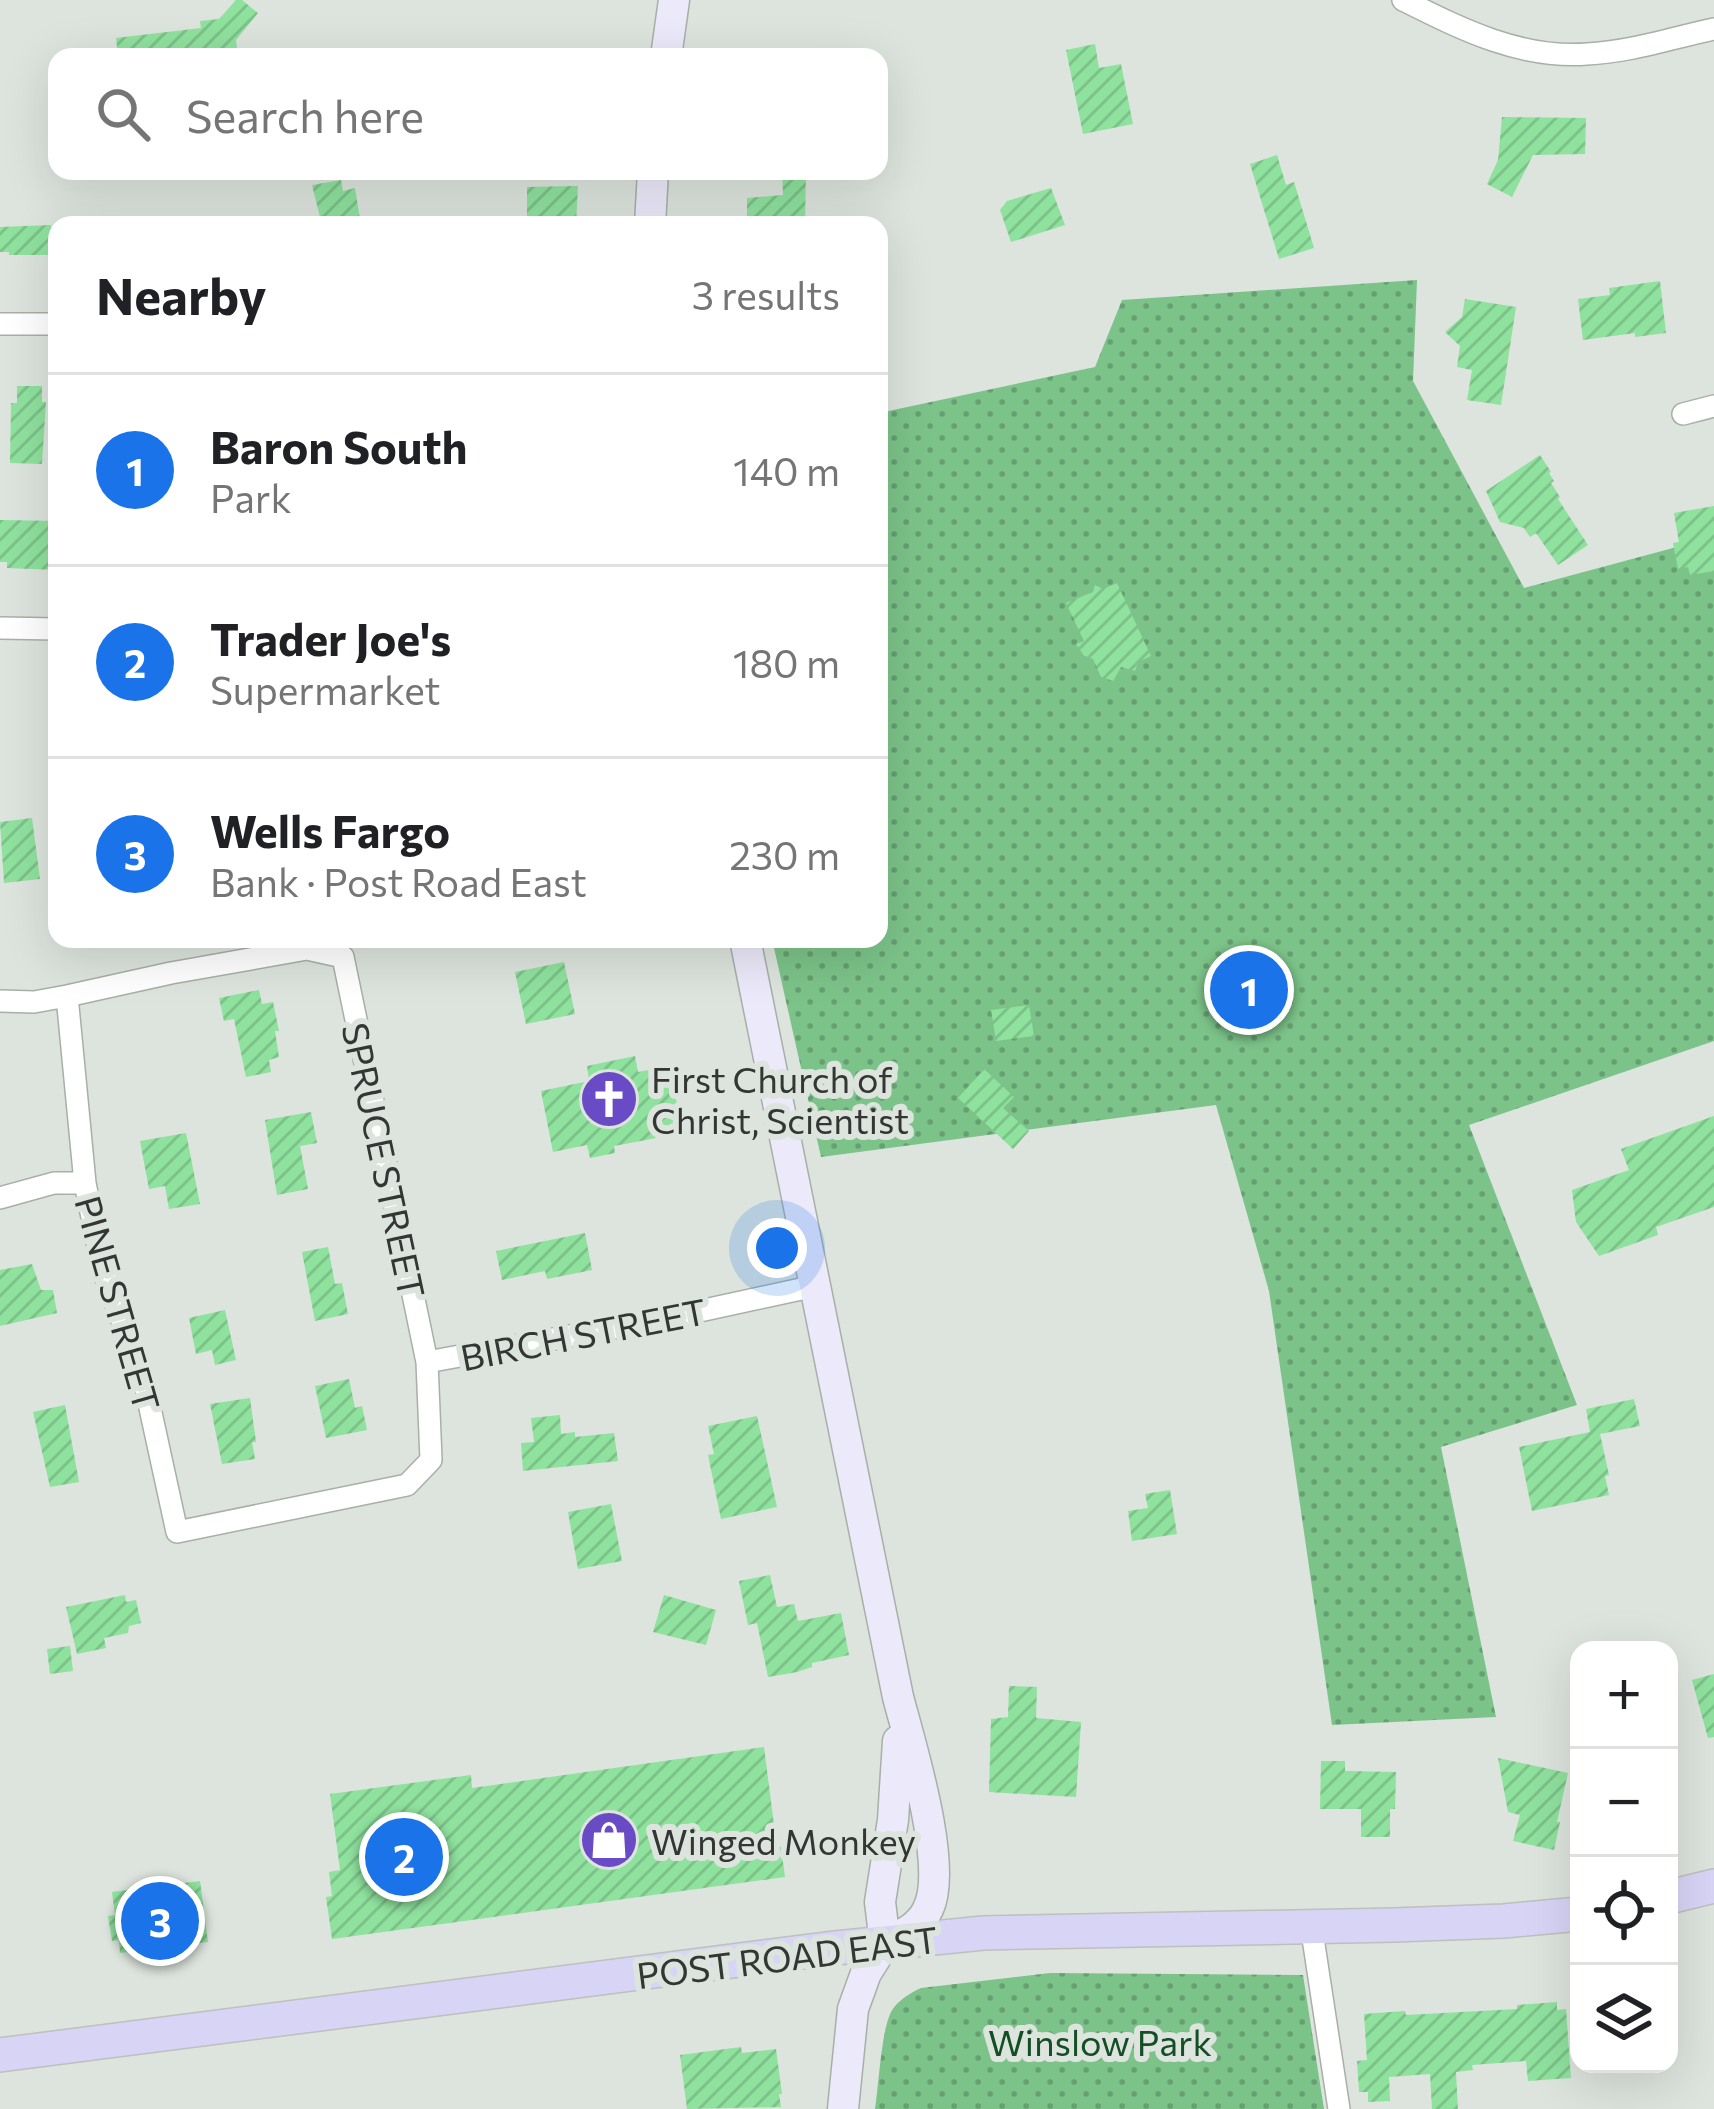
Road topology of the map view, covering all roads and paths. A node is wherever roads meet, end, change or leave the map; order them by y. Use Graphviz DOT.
graph roads {
  1 [pos="674,0"];
  2 [pos="1403,0"];
  3 [pos="1714,29"];
  4 [pos="667,48"];
  5 [pos="652,180"];
  6 [pos="650,216"];
  7 [pos="0,324"];
  8 [pos="48,324"];
  9 [pos="1714,406"];
  10 [pos="1683,414"];
  11 [pos="0,628"];
  12 [pos="48,629"];
  13 [pos="747,948"];
  14 [pos="67,996"];
  15 [pos="0,1001"];
  16 [pos="85,1183"];
  17 [pos="0,1198"];
  18 [pos="815,1286"];
  19 [pos="428,1362"];
  20 [pos="177,1532"];
  21 [pos="898,1697"];
  22 [pos="1714,1886"];
  23 [pos="1678,1896"];
  24 [pos="1570,1915"];
  25 [pos="1311,1925"];
  26 [pos="885,1943"];
  27 [pos="0,2055"];
  28 [pos="843,2109"];
  29 [pos="1339,2109"];
  1 -- 4 [label="main road"];
  2 -- 3 [label="street"];
  5 -- 6 [label="main road"];
  7 -- 8 [label="street"];
  9 -- 10 [label="street"];
  11 -- 12 [label="street"];
  13 -- 18 [label="main road"];
  14 -- 15 [label="street"];
  14 -- 16 [label="street, PINE STREET"];
  14 -- 19 [label="street, SPRUCE STREET"];
  16 -- 17 [label="street"];
  16 -- 20 [label="street, PINE STREET"];
  18 -- 19 [label="street, BIRCH STREET"];
  18 -- 21 [label="main road"];
  19 -- 20 [label="street, BIRCH STREET"];
  21 -- 26 [label="main road"];
  21 -- 26 [label="main road"];
  22 -- 23 [label="main road"];
  24 -- 25 [label="main road, POST ROAD EAST"];
  25 -- 26 [label="main road, POST ROAD EAST"];
  25 -- 29 [label="street"];
  26 -- 27 [label="main road, POST ROAD EAST"];
  26 -- 28 [label="main road"];
}
